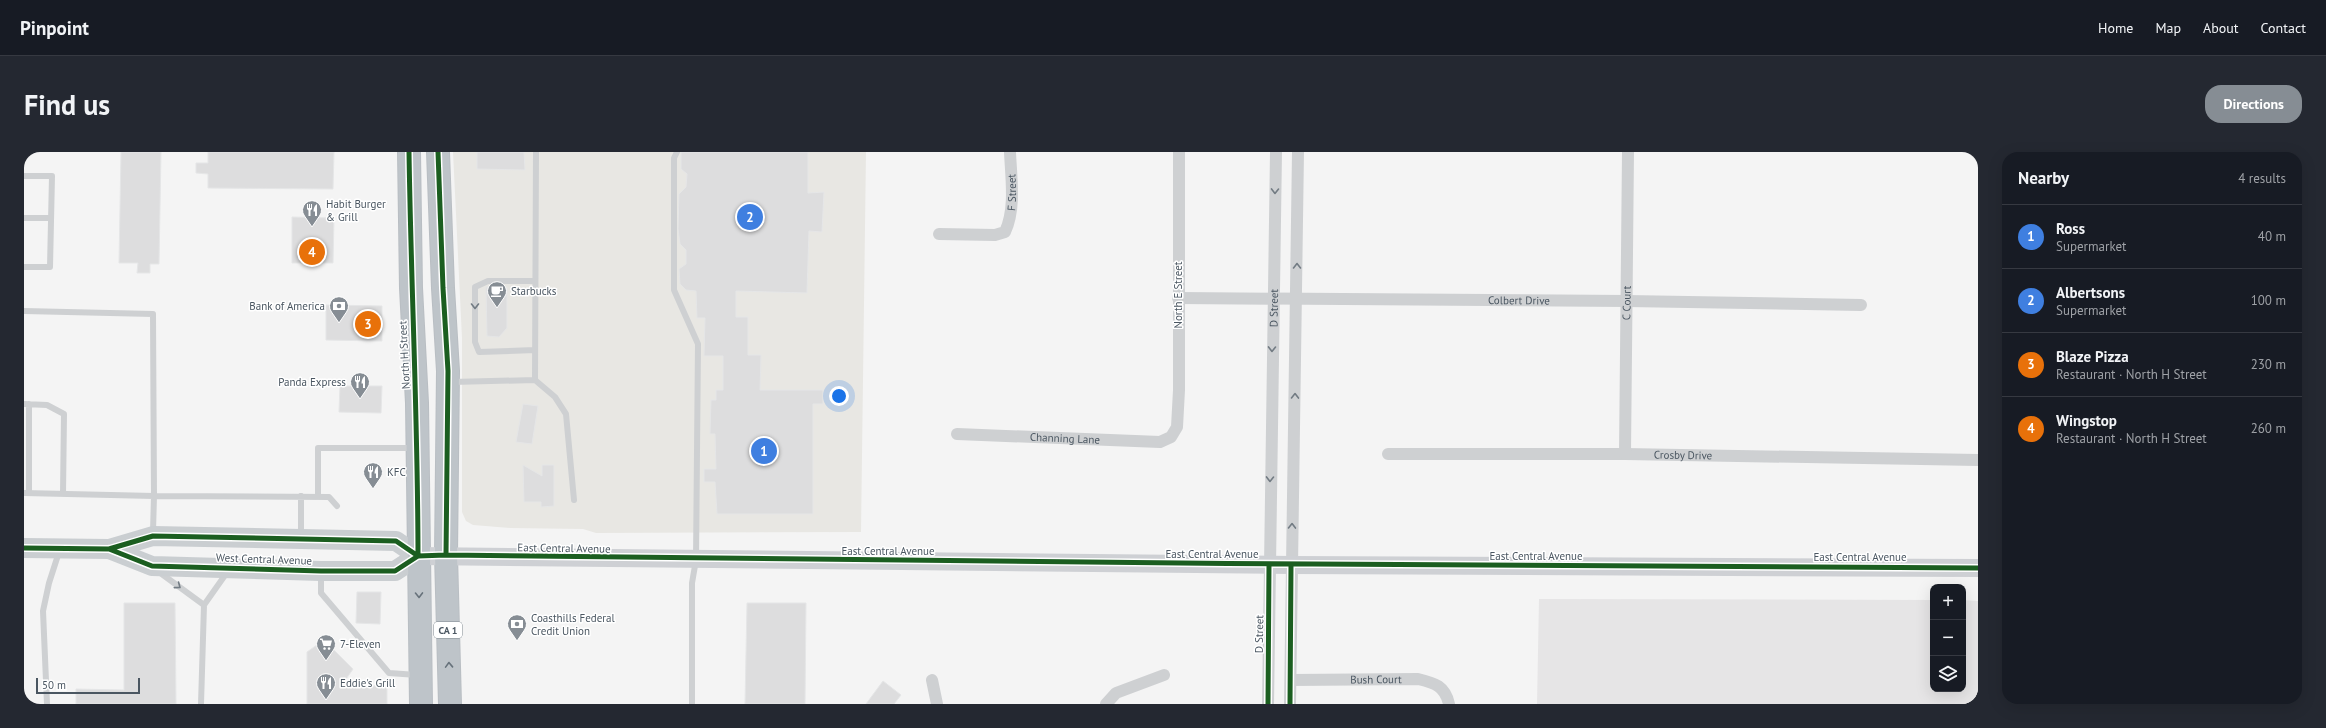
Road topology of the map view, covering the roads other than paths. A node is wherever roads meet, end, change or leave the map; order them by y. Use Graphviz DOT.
graph roads {
  1 [pos="409,152"];
  2 [pos="438,152"];
  3 [pos="536,152"];
  4 [pos="677,152"];
  5 [pos="1010,152"];
  6 [pos="1179,152"];
  7 [pos="1276,152"];
  8 [pos="1298,152"];
  9 [pos="1628,152"];
  10 [pos="24,176"];
  11 [pos="24,218"];
  12 [pos="51,218"];
  13 [pos="939,234"];
  14 [pos="24,267"];
  15 [pos="535,281"];
  16 [pos="1178,298"];
  17 [pos="1272,299"];
  18 [pos="1296,299"];
  19 [pos="1627,301"];
  20 [pos="1861,305"];
  21 [pos="24,311"];
  22 [pos="535,350"];
  23 [pos="535,380"];
  24 [pos="448,382"];
  25 [pos="26,404"];
  26 [pos="957,434"];
  27 [pos="1171,437"];
  28 [pos="417,448"];
  29 [pos="1388,454"];
  30 [pos="1625,454"];
  31 [pos="1978,460"];
  32 [pos="27,493"];
  33 [pos="63,494"];
  34 [pos="154,496"];
  35 [pos="301,496"];
  36 [pos="318,497"];
  37 [pos="574,500"];
  38 [pos="337,506"];
  39 [pos="153,536"];
  40 [pos="301,539"];
  41 [pos="24,548"];
  42 [pos="60,548"];
  43 [pos="109,549"];
  44 [pos="446,555"];
  45 [pos="418,556"];
  46 [pos="696,560"];
  47 [pos="1269,564"];
  48 [pos="1292,565"];
  49 [pos="152,566"];
  50 [pos="230,568"];
  51 [pos="1978,568"];
  52 [pos="321,571"];
  53 [pos="204,605"];
  54 [pos="421,675"];
  55 [pos="1164,675"];
  56 [pos="932,680"];
  57 [pos="1291,680"];
  58 [pos="47,704"];
  59 [pos="202,704"];
  60 [pos="421,704"];
  61 [pos="450,704"];
  62 [pos="692,704"];
  63 [pos="937,704"];
  64 [pos="1106,704"];
  65 [pos="1268,704"];
  66 [pos="1290,704"];
  67 [pos="1449,704"];
  1 -- 28 [label="highway, North H Street / CA 1"];
  2 -- 24 [label="highway, CA 1"];
  3 -- 15 [label="lane"];
  4 -- 46 [label="lane"];
  5 -- 13 [label="street, F Street"];
  6 -- 16 [label="street, North E Street"];
  7 -- 17 [label="street, D Street, one-way"];
  18 -- 8 [label="street, one-way"];
  9 -- 19 [label="street, C Court"];
  10 -- 12 [label="lane"];
  11 -- 12 [label="lane"];
  12 -- 14 [label="lane"];
  15 -- 22 [label="lane"];
  15 -- 22 [label="lane, one-way"];
  16 -- 17 [label="street, Colbert Drive"];
  16 -- 27 [label="street, North E Street"];
  17 -- 18 [label="street, Colbert Drive"];
  17 -- 47 [label="street, D Street, one-way"];
  18 -- 19 [label="street, Colbert Drive"];
  48 -- 18 [label="street, one-way"];
  19 -- 20 [label="street, Colbert Drive"];
  19 -- 30 [label="street, C Court"];
  21 -- 34 [label="lane"];
  22 -- 23 [label="lane"];
  23 -- 24 [label="lane"];
  23 -- 37 [label="lane"];
  24 -- 44 [label="highway, CA 1"];
  25 -- 32 [label="lane"];
  25 -- 33 [label="lane"];
  26 -- 27 [label="street, Channing Lane"];
  28 -- 36 [label="lane"];
  28 -- 45 [label="highway, North H Street / CA 1"];
  29 -- 30 [label="street, Crosby Drive"];
  30 -- 31 [label="street, Crosby Drive"];
  32 -- 33 [label="lane"];
  33 -- 34 [label="lane"];
  34 -- 35 [label="lane"];
  34 -- 39 [label="lane"];
  35 -- 36 [label="lane"];
  35 -- 40 [label="lane"];
  36 -- 38 [label="lane"];
  39 -- 40 [label="main road, West Central Avenue"];
  39 -- 43 [label="main road, West Central Avenue"];
  40 -- 45 [label="main road, West Central Avenue"];
  41 -- 42 [label="main road, West Central Avenue"];
  42 -- 43 [label="main road, West Central Avenue"];
  42 -- 58 [label="lane"];
  43 -- 49 [label="main road, West Central Avenue"];
  44 -- 45 [label="main road"];
  44 -- 46 [label="main road, East Central Avenue"];
  61 -- 44 [label="highway, CA 1, one-way"];
  45 -- 52 [label="main road, West Central Avenue"];
  45 -- 54 [label="highway, North H Street / CA 1, one-way"];
  46 -- 47 [label="main road, East Central Avenue"];
  46 -- 62 [label="lane"];
  47 -- 48 [label="main road, East Central Avenue"];
  47 -- 65 [label="street, D Street"];
  48 -- 51 [label="main road, East Central Avenue"];
  48 -- 57 [label="street"];
  49 -- 50 [label="main road, West Central Avenue"];
  49 -- 53 [label="lane, one-way"];
  50 -- 52 [label="main road, West Central Avenue"];
  50 -- 53 [label="lane"];
  52 -- 54 [label="lane"];
  53 -- 59 [label="lane"];
  54 -- 60 [label="highway, North H Street / CA 1"];
  55 -- 64 [label="street"];
  56 -- 63 [label="street"];
  57 -- 66 [label="street"];
  57 -- 67 [label="street, Bush Court"];
}
